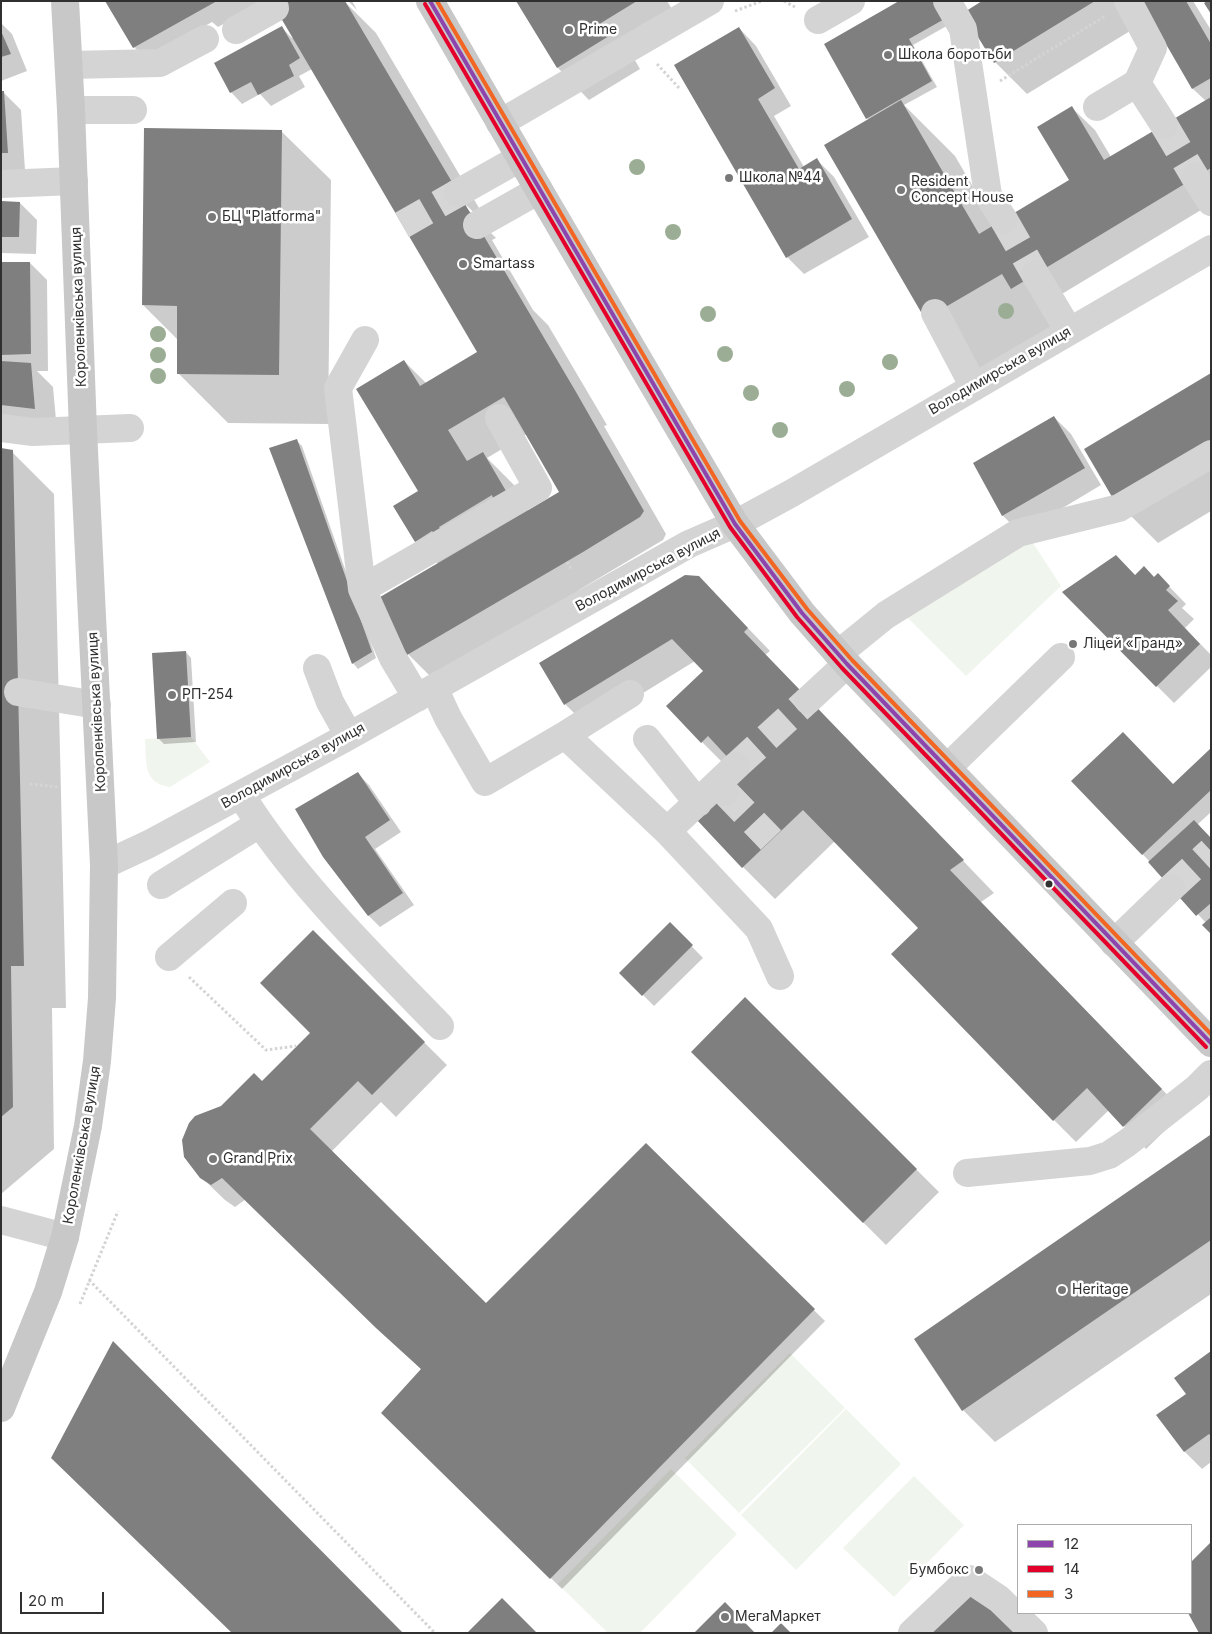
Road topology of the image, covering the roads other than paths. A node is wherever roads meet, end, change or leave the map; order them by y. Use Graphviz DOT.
graph roads {
  1 [pos="65,1"];
  2 [pos="430,1"];
  3 [pos="851,1"];
  4 [pos="947,1"];
  5 [pos="1128,2"];
  6 [pos="720,7"];
  7 [pos="275,8"];
  8 [pos="682,8"];
  9 [pos="818,20"];
  10 [pos="236,30"];
  11 [pos="205,39"];
  12 [pos="69,66"];
  13 [pos="1137,83"];
  14 [pos="1097,107"];
  15 [pos="71,110"];
  16 [pos="133,110"];
  17 [pos="500,123"];
  18 [pos="1164,125"];
  19 [pos="520,158"];
  20 [pos="1195,177"];
  21 [pos="74,182"];
  22 [pos="1,184"];
  23 [pos="538,190"];
  24 [pos="458,193"];
  25 [pos="1211,202"];
  26 [pos="1004,220"];
  27 [pos="477,226"];
  28 [pos="1211,249"];
  29 [pos="1035,274"];
  30 [pos="935,313"];
  31 [pos="1069,331"];
  32 [pos="365,340"];
  33 [pos="974,387"];
  34 [pos="499,418"];
  35 [pos="1,428"];
  36 [pos="130,428"];
  37 [pos="83,430"];
  38 [pos="1211,454"];
  39 [pos="735,524"];
  40 [pos="362,589"];
  41 [pos="1061,657"];
  42 [pos="842,659"];
  43 [pos="317,668"];
  44 [pos="18,692"];
  45 [pos="425,693"];
  46 [pos="630,694"];
  47 [pos="808,700"];
  48 [pos="97,704"];
  49 [pos="565,735"];
  50 [pos="349,736"];
  51 [pos="647,739"];
  52 [pos="947,768"];
  53 [pos="241,794"];
  54 [pos="259,824"];
  55 [pos="667,831"];
  56 [pos="104,865"];
  57 [pos="161,885"];
  58 [pos="1171,888"];
  59 [pos="233,902"];
  60 [pos="1114,943"];
  61 [pos="169,957"];
  62 [pos="780,976"];
  63 [pos="440,1026"];
  64 [pos="1211,1043"];
  65 [pos="1211,1074"];
  66 [pos="968,1173"];
  67 [pos="1,1220"];
  68 [pos="65,1237"];
  69 [pos="1,1408"];
  70 [pos="912,1633"];
  71 [pos="1034,1633"];
  1 -- 12 [label="main road, Короленківська вулиця"];
  2 -- 17 [label="main road"];
  3 -- 9 [label="street"];
  4 -- 26 [label="street"];
  5 -- 13 [label="street"];
  6 -- 8 [label="street"];
  7 -- 10 [label="street"];
  8 -- 17 [label="street"];
  11 -- 12 [label="street"];
  12 -- 15 [label="main road, Короленківська вулиця"];
  13 -- 14 [label="street"];
  13 -- 18 [label="street"];
  15 -- 16 [label="street"];
  15 -- 21 [label="main road, Короленківська вулиця"];
  17 -- 19 [label="main road"];
  19 -- 23 [label="main road"];
  19 -- 24 [label="street"];
  20 -- 25 [label="street"];
  21 -- 22 [label="street"];
  21 -- 37 [label="main road, Короленківська вулиця"];
  23 -- 27 [label="street"];
  23 -- 39 [label="main road"];
  28 -- 31 [label="street, Володимирська вулиця"];
  29 -- 31 [label="street"];
  30 -- 33 [label="street"];
  31 -- 33 [label="street, Володимирська вулиця"];
  32 -- 40 [label="street"];
  33 -- 39 [label="street, Володимирська вулиця"];
  34 -- 40 [label="street"];
  35 -- 37 [label="street"];
  36 -- 37 [label="street"];
  37 -- 48 [label="main road, Короленківська вулиця"];
  38 -- 42 [label="street"];
  39 -- 42 [label="main road"];
  39 -- 45 [label="street, Володимирська вулиця"];
  40 -- 45 [label="street"];
  41 -- 52 [label="street"];
  42 -- 47 [label="street"];
  42 -- 52 [label="main road"];
  43 -- 50 [label="street"];
  44 -- 48 [label="street"];
  45 -- 49 [label="street"];
  45 -- 50 [label="street, Володимирська вулиця"];
  46 -- 49 [label="street"];
  48 -- 56 [label="main road, Короленківська вулиця"];
  49 -- 55 [label="street"];
  50 -- 53 [label="street, Володимирська вулиця"];
  51 -- 55 [label="street"];
  52 -- 60 [label="main road"];
  53 -- 54 [label="street"];
  53 -- 56 [label="street, Володимирська вулиця"];
  54 -- 57 [label="street"];
  54 -- 63 [label="street"];
  55 -- 62 [label="street"];
  56 -- 68 [label="main road, Короленківська вулиця"];
  58 -- 60 [label="street"];
  59 -- 61 [label="street"];
  60 -- 64 [label="main road"];
  65 -- 66 [label="street"];
  67 -- 68 [label="street"];
  68 -- 69 [label="main road, Короленківська вулиця"];
  70 -- 71 [label="street"];
}
